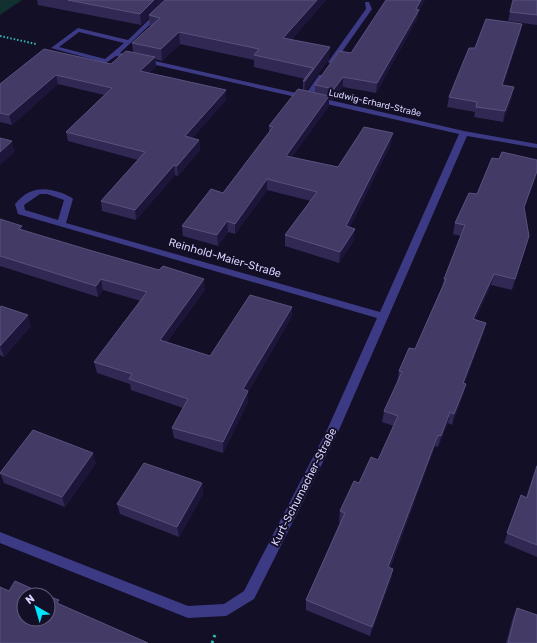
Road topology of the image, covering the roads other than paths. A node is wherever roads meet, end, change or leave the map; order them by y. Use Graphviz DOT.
graph roads {
  1 [pos="173,0"];
  2 [pos="367,2"];
  3 [pos="129,42"];
  4 [pos="115,54"];
  5 [pos="329,66"];
  6 [pos="325,72"];
  7 [pos="307,98"];
  8 [pos="464,133"];
  9 [pos="537,146"];
  10 [pos="61,224"];
  11 [pos="382,316"];
  12 [pos="0,537"];
  1 -- 3 [label="street, Ludwig-Erhard-Straße"];
  2 -- 5 [label="street"];
  3 -- 4 [label="street, Ludwig-Erhard-Straße"];
  3 -- 4 [label="street, Ludwig-Erhard-Straße"];
  4 -- 7 [label="street, Ludwig-Erhard-Straße"];
  6 -- 7 [label="street"];
  7 -- 8 [label="street, Ludwig-Erhard-Straße"];
  8 -- 9 [label="street, Ludwig-Erhard-Straße"];
  8 -- 11 [label="street, Kurt-Schumacher-Straße"];
  10 -- 10 [label="street, Reinhold-Maier-Straße"];
  10 -- 11 [label="street, Reinhold-Maier-Straße"];
  11 -- 12 [label="street, Kurt-Schumacher-Straße"];
}
